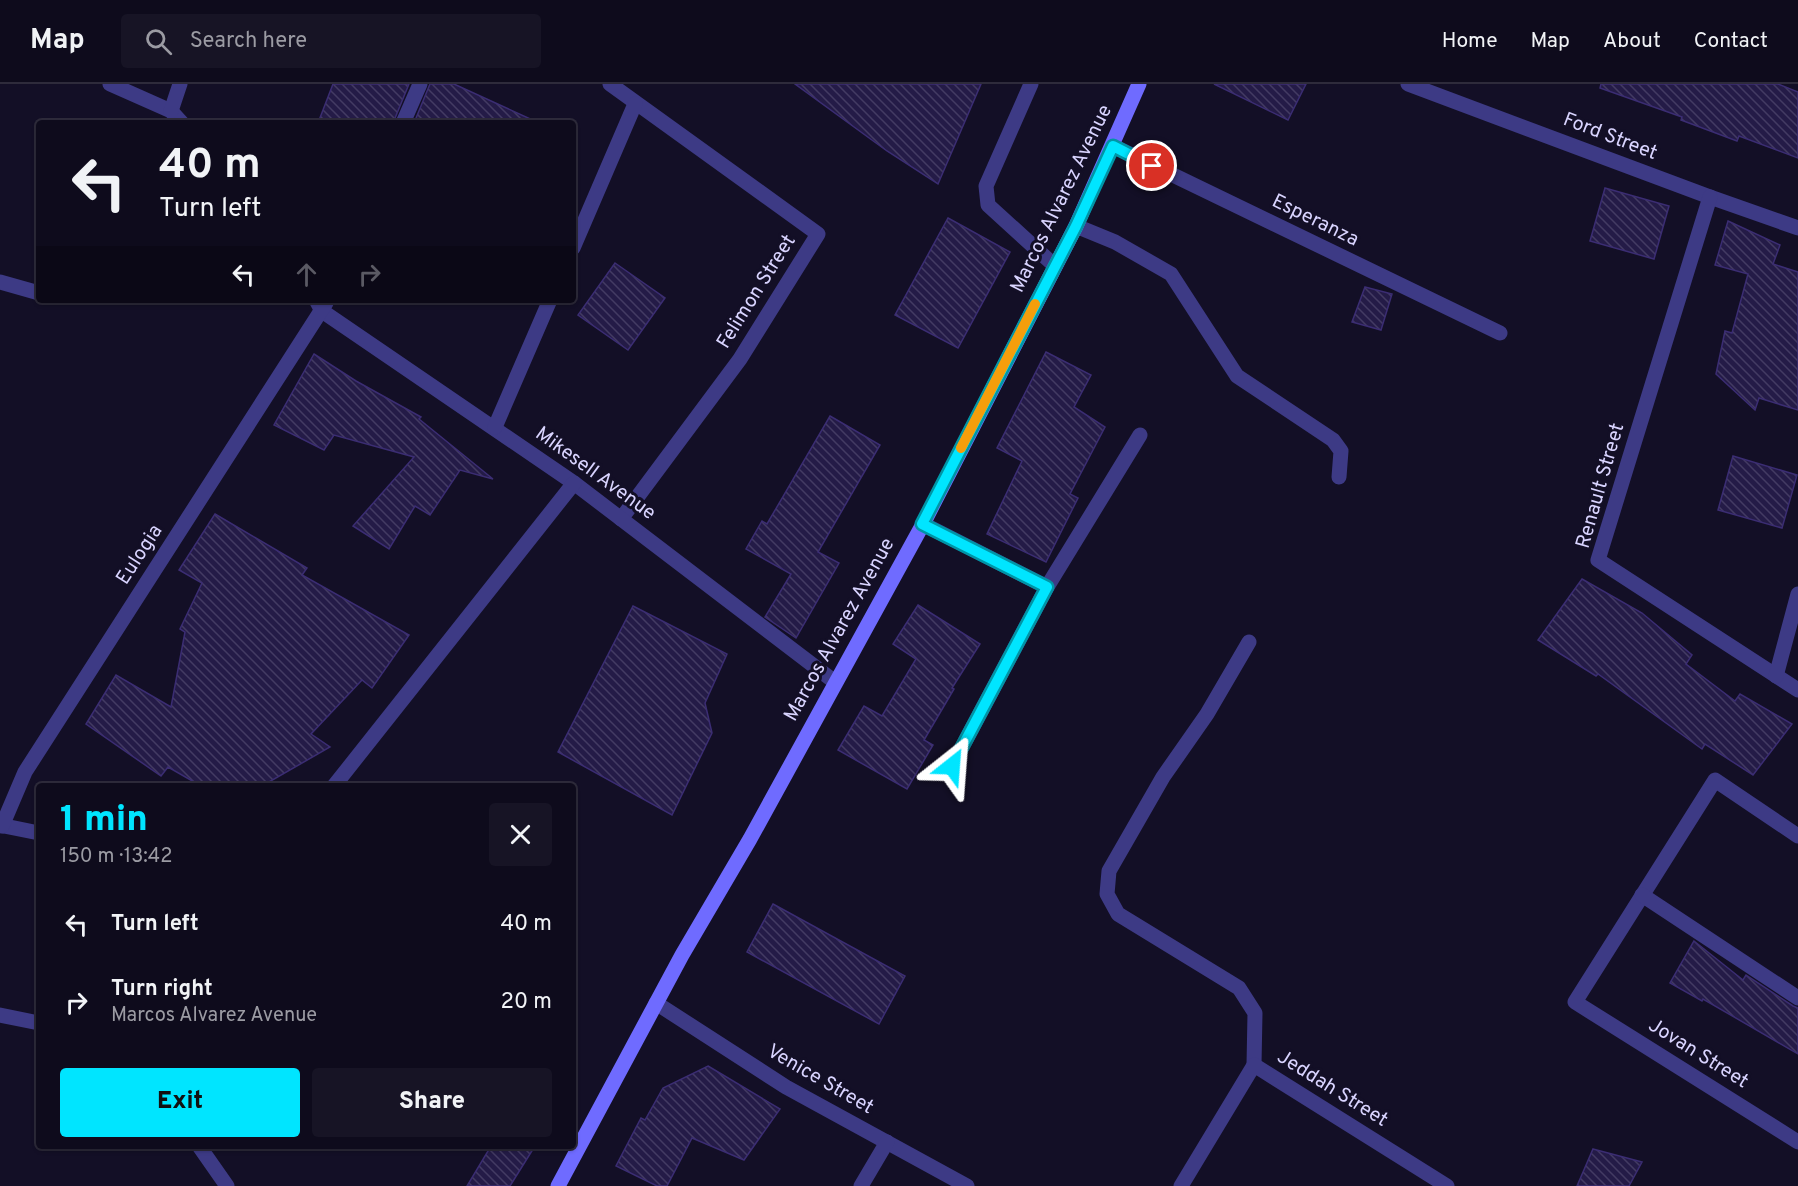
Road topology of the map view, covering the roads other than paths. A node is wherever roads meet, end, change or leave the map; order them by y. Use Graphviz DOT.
graph roads {
  1 [pos="110,84"];
  2 [pos="180,84"];
  3 [pos="420,84"];
  4 [pos="610,84"];
  5 [pos="1031,84"];
  6 [pos="1139,84"];
  7 [pos="1408,84"];
  8 [pos="635,104"];
  9 [pos="171,111"];
  10 [pos="180,120"];
  11 [pos="404,120"];
  12 [pos="1113,146"];
  13 [pos="1710,197"];
  14 [pos="1076,226"];
  15 [pos="1798,228"];
  16 [pos="576,241"];
  17 [pos="1055,266"];
  18 [pos="0,282"];
  19 [pos="36,292"];
  20 [pos="549,303"];
  21 [pos="322,304"];
  22 [pos="1500,333"];
  23 [pos="495,428"];
  24 [pos="1140,435"];
  25 [pos="1339,477"];
  26 [pos="574,483"];
  27 [pos="621,519"];
  28 [pos="922,524"];
  29 [pos="1047,587"];
  30 [pos="1798,594"];
  31 [pos="1249,642"];
  32 [pos="1776,676"];
  33 [pos="835,682"];
  34 [pos="1798,690"];
  35 [pos="952,766"];
  36 [pos="336,783"];
  37 [pos="1,825"];
  38 [pos="36,832"];
  39 [pos="1798,837"];
  40 [pos="1642,895"];
  41 [pos="1798,998"];
  42 [pos="656,1003"];
  43 [pos="0,1016"];
  44 [pos="36,1022"];
  45 [pos="1254,1065"];
  46 [pos="886,1142"];
  47 [pos="1798,1142"];
  48 [pos="201,1149"];
  49 [pos="227,1186"];
  50 [pos="558,1186"];
  51 [pos="861,1186"];
  52 [pos="967,1186"];
  53 [pos="1180,1186"];
  54 [pos="1447,1186"];
  1 -- 9 [label="street"];
  2 -- 9 [label="street"];
  3 -- 11 [label="street"];
  4 -- 8 [label="street, Felimon Street"];
  5 -- 17 [label="street"];
  6 -- 12 [label="main road, Marcos Alvarez Avenue"];
  7 -- 13 [label="street, Ford Street"];
  8 -- 16 [label="street"];
  8 -- 27 [label="street, Felimon Street"];
  9 -- 10 [label="street"];
  12 -- 14 [label="main road, Marcos Alvarez Avenue"];
  12 -- 22 [label="street, Esperanza"];
  13 -- 15 [label="street, Ford Street"];
  13 -- 32 [label="street, Renault Street"];
  14 -- 17 [label="main road, Marcos Alvarez Avenue"];
  14 -- 25 [label="street"];
  17 -- 28 [label="main road, Marcos Alvarez Avenue"];
  18 -- 19 [label="street"];
  20 -- 23 [label="street"];
  21 -- 23 [label="street, Mikesell Avenue"];
  21 -- 37 [label="street, Eulogia"];
  23 -- 26 [label="street, Mikesell Avenue"];
  24 -- 29 [label="street"];
  26 -- 27 [label="street, Mikesell Avenue"];
  26 -- 36 [label="street"];
  27 -- 33 [label="street, Mikesell Avenue"];
  28 -- 29 [label="street"];
  28 -- 33 [label="main road, Marcos Alvarez Avenue"];
  29 -- 35 [label="street"];
  30 -- 32 [label="street"];
  31 -- 45 [label="street"];
  32 -- 34 [label="street, Renault Street"];
  33 -- 42 [label="main road, Marcos Alvarez Avenue"];
  37 -- 38 [label="street, Eulogia"];
  39 -- 40 [label="street"];
  40 -- 41 [label="street"];
  40 -- 47 [label="street, Jovan Street"];
  42 -- 46 [label="street, Venice Street"];
  42 -- 50 [label="main road, Marcos Alvarez Avenue"];
  43 -- 44 [label="street"];
  45 -- 53 [label="street, Jeddah Street"];
  45 -- 54 [label="street, Jeddah Street"];
  46 -- 51 [label="street"];
  46 -- 52 [label="street, Venice Street"];
  48 -- 49 [label="street"];
}
